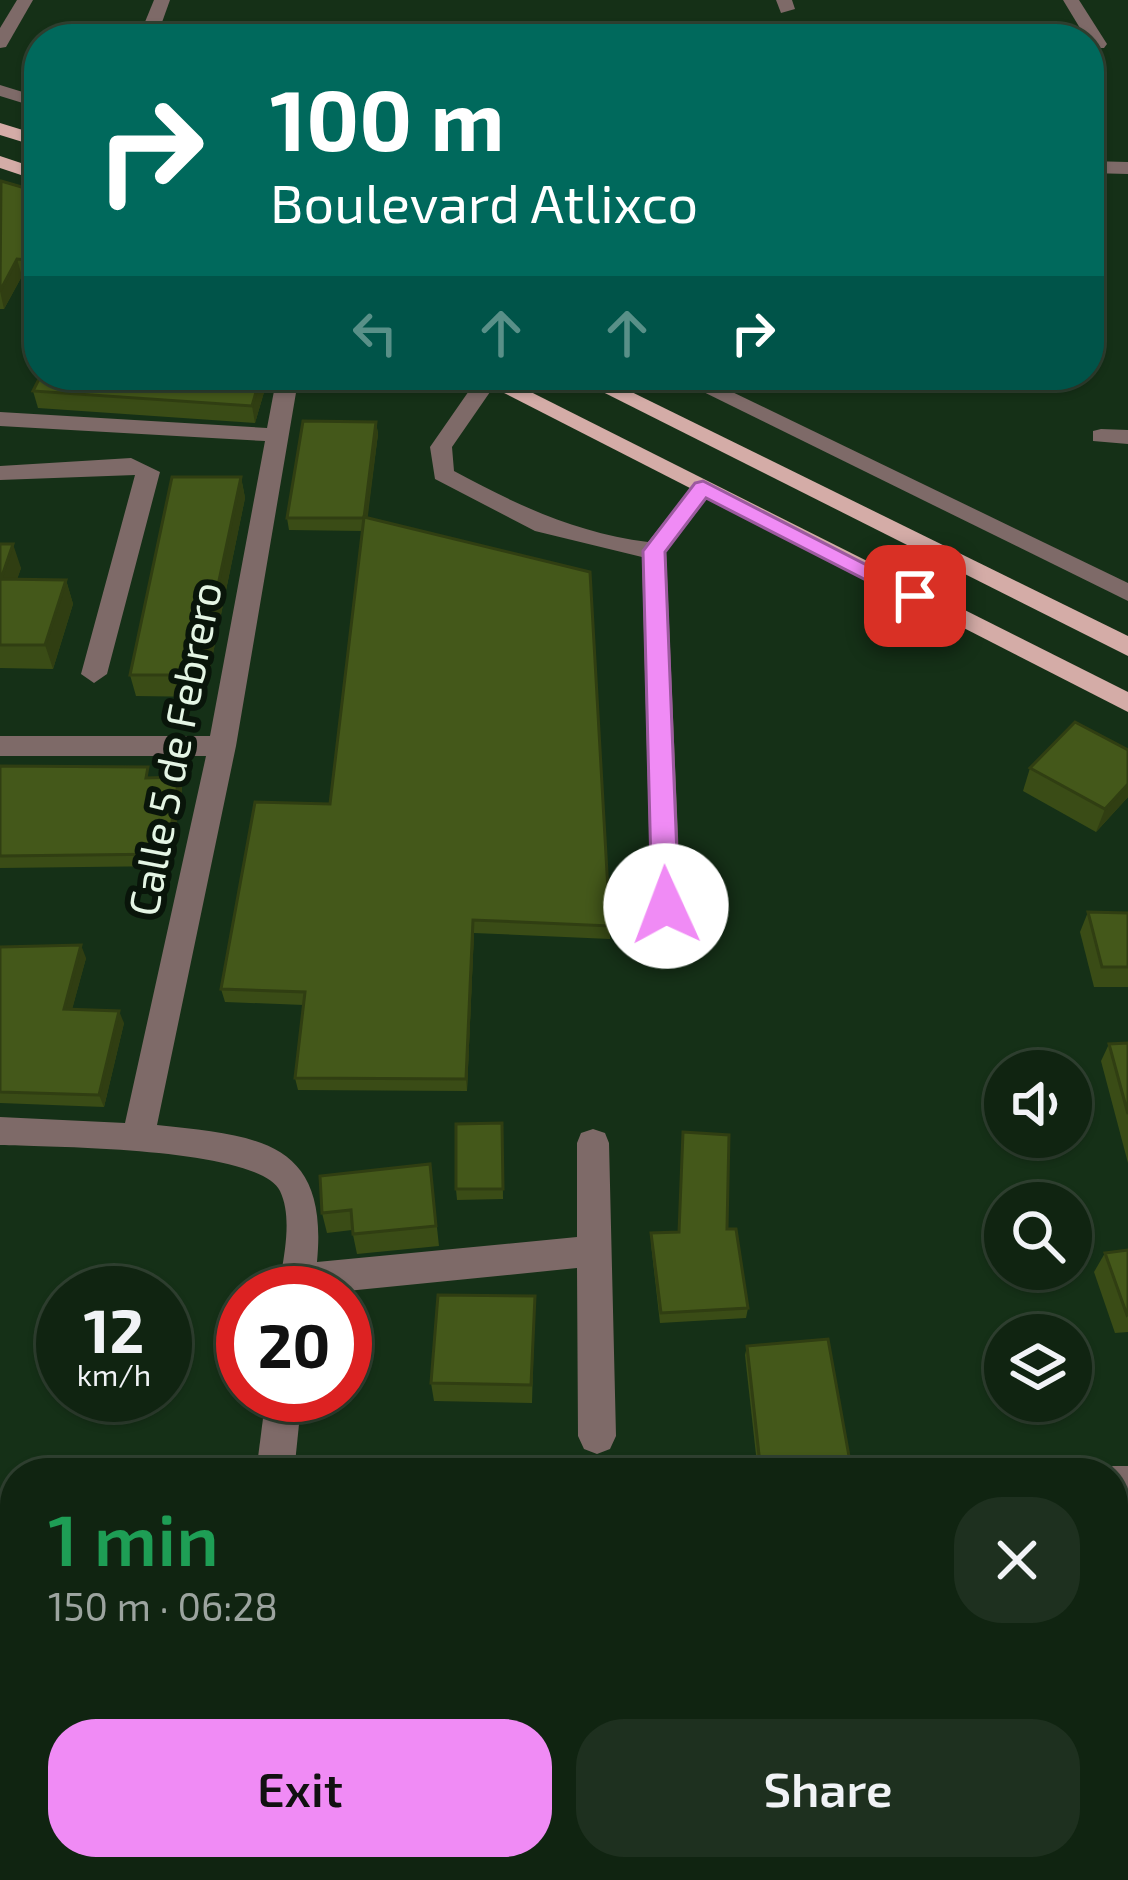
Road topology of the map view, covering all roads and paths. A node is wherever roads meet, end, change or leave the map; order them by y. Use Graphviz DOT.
graph roads {
  1 [pos="25,0"];
  2 [pos="0,43"];
  3 [pos="286,390"];
  4 [pos="476,390"];
  5 [pos="510,390"];
  6 [pos="610,390"];
  7 [pos="711,390"];
  8 [pos="663,416"];
  9 [pos="1,421"];
  10 [pos="278,435"];
  11 [pos="1101,436"];
  12 [pos="1128,437"];
  13 [pos="622,447"];
  14 [pos="22,452"];
  15 [pos="703,488"];
  16 [pos="654,551"];
  17 [pos="1128,592"];
  18 [pos="1128,647"];
  19 [pos="94,674"];
  20 [pos="1128,703"];
  21 [pos="0,746"];
  22 [pos="222,746"];
  23 [pos="666,906"];
  24 [pos="0,1131"];
  25 [pos="138,1137"];
  26 [pos="593,1143"];
  27 [pos="594,1251"];
  28 [pos="298,1266"];
  29 [pos="372,1277"];
  30 [pos="281,1422"];
  31 [pos="597,1436"];
  32 [pos="277,1458"];
  1 -- 2 [label="street"];
  3 -- 10 [label="street, Calle 5 de Febrero"];
  4 -- 16 [label="street"];
  5 -- 13 [label="main road"];
  6 -- 8 [label="main road"];
  7 -- 17 [label="street"];
  8 -- 13 [label="main road"];
  8 -- 18 [label="main road"];
  9 -- 14 [label="street"];
  10 -- 14 [label="street"];
  10 -- 22 [label="street, Calle 5 de Febrero"];
  11 -- 12 [label="street"];
  13 -- 15 [label="main road"];
  14 -- 19 [label="street"];
  15 -- 16 [label="street"];
  15 -- 20 [label="main road"];
  16 -- 23 [label="street"];
  21 -- 22 [label="street"];
  22 -- 25 [label="street, Calle 5 de Febrero"];
  24 -- 25 [label="street"];
  25 -- 28 [label="street"];
  26 -- 27 [label="street"];
  27 -- 29 [label="street"];
  27 -- 31 [label="street"];
  30 -- 32 [label="street"];
}
